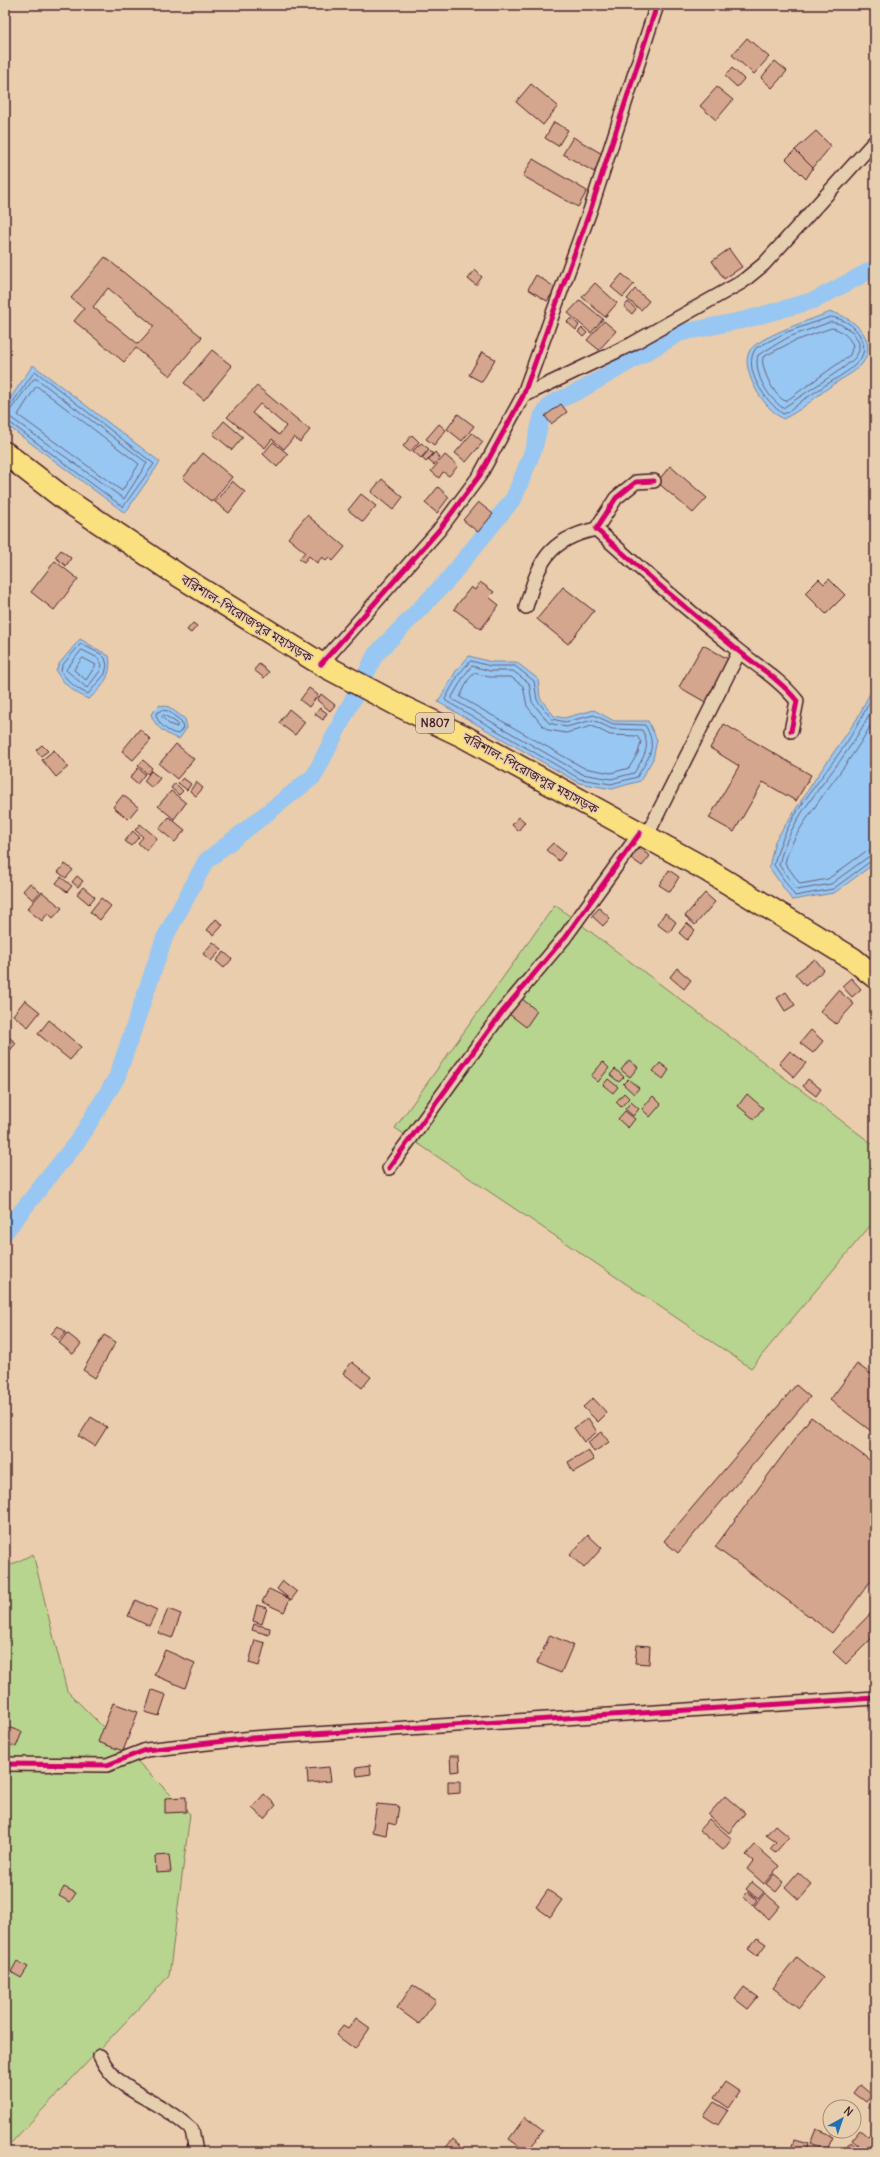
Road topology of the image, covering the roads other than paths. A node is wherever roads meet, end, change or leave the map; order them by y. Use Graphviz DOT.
graph roads {
  1 [pos="657,5"];
  2 [pos="875,141"];
  3 [pos="523,396"];
  4 [pos="5,453"];
  5 [pos="654,481"];
  6 [pos="596,529"];
  7 [pos="526,607"];
  8 [pos="739,652"];
  9 [pos="321,664"];
  10 [pos="792,731"];
  11 [pos="643,835"];
  12 [pos="875,977"];
  13 [pos="389,1168"];
  14 [pos="875,1698"];
  15 [pos="5,1764"];
  16 [pos="100,2056"];
  17 [pos="196,2152"];
  1 -- 3 [label="street"];
  2 -- 3 [label="street"];
  3 -- 9 [label="street"];
  4 -- 9 [label="highway, বরিশাল-পিরোজপুর মহাসড়ক / N807"];
  5 -- 6 [label="street"];
  6 -- 7 [label="street"];
  6 -- 8 [label="street"];
  8 -- 10 [label="street"];
  8 -- 11 [label="street"];
  9 -- 11 [label="highway, বরিশাল-পিরোজপুর মহাসড়ক / N807"];
  11 -- 12 [label="highway, বরিশাল-পিরোজপুর মহাসড়ক / N807"];
  11 -- 13 [label="street"];
  14 -- 15 [label="street"];
  16 -- 17 [label="street"];
}
